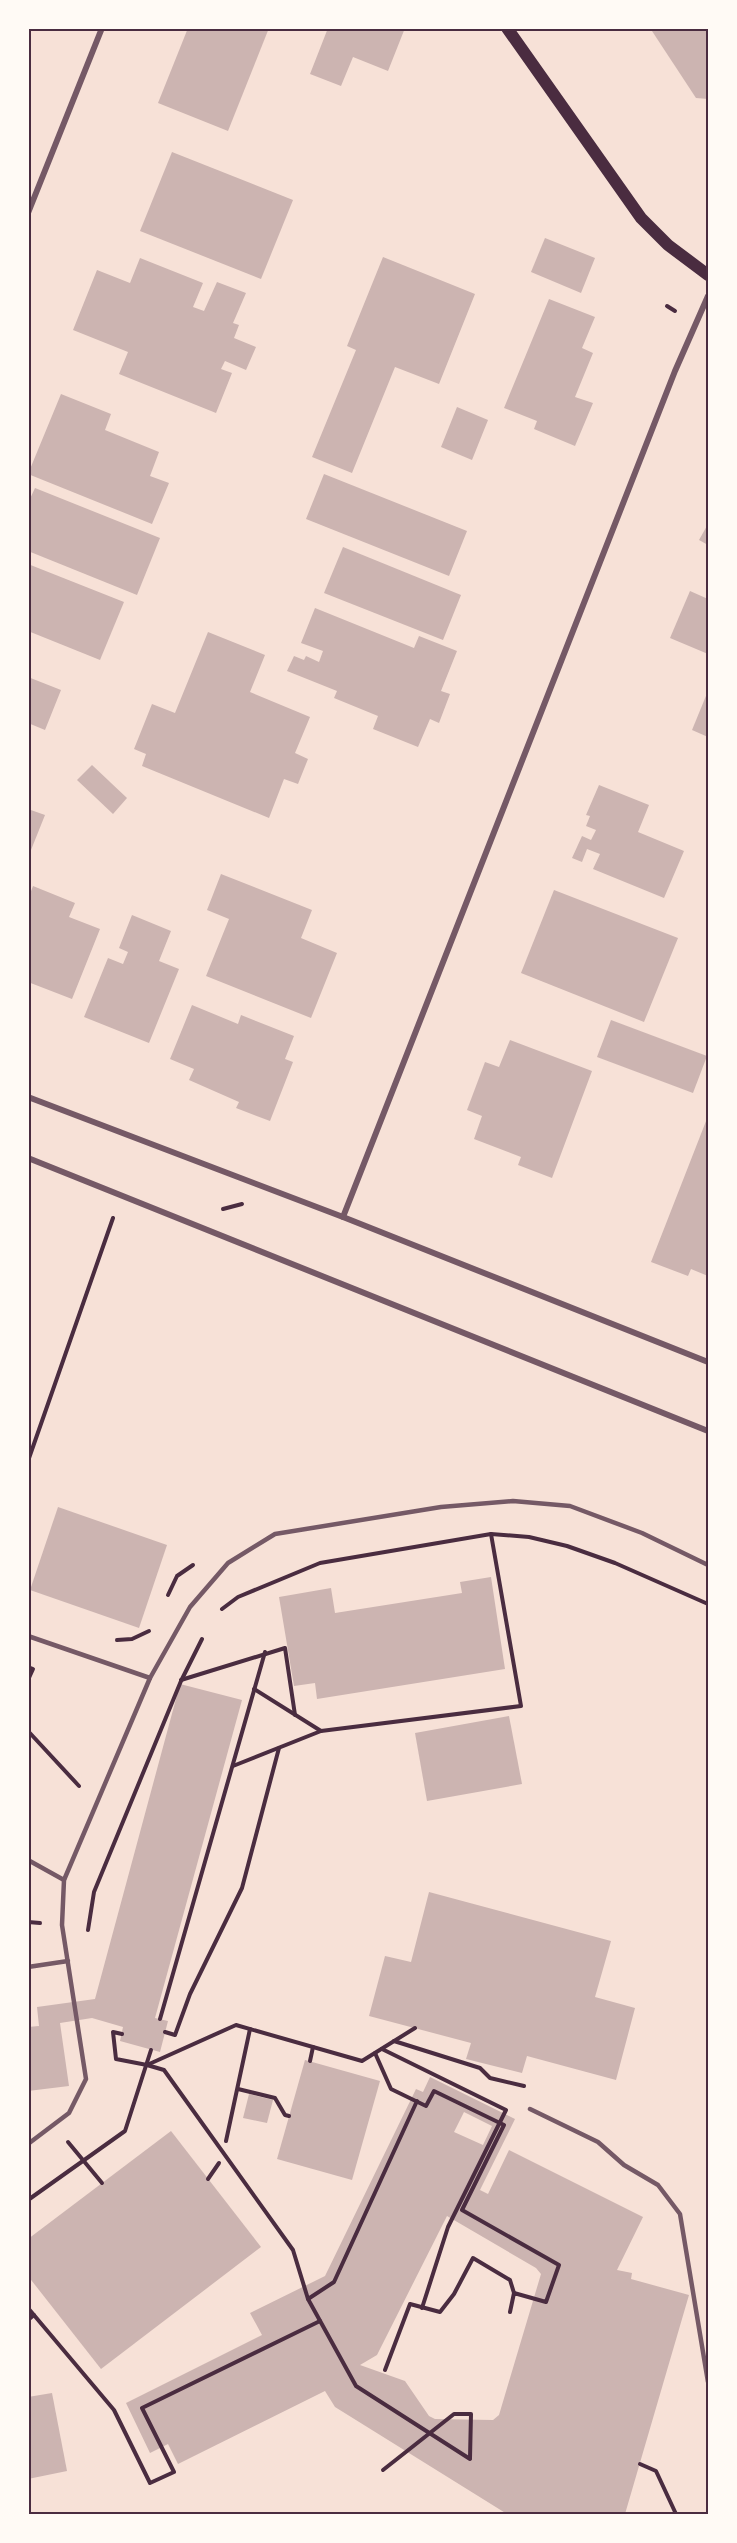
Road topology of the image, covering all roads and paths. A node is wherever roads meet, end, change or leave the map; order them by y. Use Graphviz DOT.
graph roads {
  1 [pos="102,28"];
  2 [pos="507,28"];
  3 [pos="28,213"];
  4 [pos="708,275"];
  5 [pos="708,296"];
  6 [pos="28,1097"];
  7 [pos="28,1158"];
  8 [pos="113,1216"];
  9 [pos="343,1216"];
  10 [pos="708,1362"];
  11 [pos="708,1431"];
  12 [pos="28,1461"];
  13 [pos="491,1534"];
  14 [pos="197,1563"];
  15 [pos="708,1564"];
  16 [pos="163,1603"];
  17 [pos="708,1604"];
  18 [pos="212,1616"];
  19 [pos="154,1621"];
  20 [pos="204,1633"];
  21 [pos="28,1636"];
  22 [pos="108,1641"];
  23 [pos="265,1653"];
  24 [pos="28,1667"];
  25 [pos="150,1678"];
  26 [pos="28,1680"];
  27 [pos="181,1681"];
  28 [pos="254,1689"];
  29 [pos="295,1715"];
  30 [pos="28,1731"];
  31 [pos="321,1731"];
  32 [pos="279,1748"];
  33 [pos="232,1766"];
  34 [pos="87,1794"];
  35 [pos="120,1808"];
  36 [pos="127,1811"];
  37 [pos="28,1860"];
  38 [pos="64,1880"];
  39 [pos="90,1939"];
  40 [pos="68,1961"];
  41 [pos="28,1967"];
  42 [pos="160,2019"];
  43 [pos="415,2028"];
  44 [pos="250,2029"];
  45 [pos="165,2032"];
  46 [pos="122,2034"];
  47 [pos="393,2041"];
  48 [pos="313,2047"];
  49 [pos="381,2049"];
  50 [pos="151,2050"];
  51 [pos="375,2053"];
  52 [pos="310,2061"];
  53 [pos="147,2065"];
  54 [pos="526,2086"];
  55 [pos="238,2089"];
  56 [pos="417,2101"];
  57 [pos="530,2109"];
  58 [pos="289,2116"];
  59 [pos="64,2137"];
  60 [pos="226,2141"];
  61 [pos="28,2144"];
  62 [pos="83,2161"];
  63 [pos="219,2163"];
  64 [pos="208,2179"];
  65 [pos="102,2183"];
  66 [pos="28,2200"];
  67 [pos="514,2293"];
  68 [pos="308,2299"];
  69 [pos="28,2308"];
  70 [pos="422,2308"];
  71 [pos="510,2312"];
  72 [pos="34,2315"];
  73 [pos="28,2320"];
  74 [pos="320,2321"];
  75 [pos="385,2370"];
  76 [pos="708,2382"];
  77 [pos="640,2464"];
  78 [pos="383,2470"];
  79 [pos="676,2514"];
  1 -- 3 [label="street"];
  2 -- 4 [label="main road"];
  5 -- 9 [label="street"];
  6 -- 9 [label="street"];
  7 -- 11 [label="street"];
  8 -- 12 [label="path"];
  9 -- 10 [label="street"];
  13 -- 17 [label="path"];
  13 -- 18 [label="path"];
  13 -- 31 [label="path"];
  14 -- 16 [label="path"];
  15 -- 25 [label="lane"];
  19 -- 22 [label="path"];
  20 -- 27 [label="path"];
  21 -- 25 [label="lane"];
  23 -- 27 [label="path"];
  23 -- 28 [label="path"];
  23 -- 29 [label="path"];
  24 -- 26 [label="path"];
  25 -- 38 [label="lane"];
  27 -- 36 [label="path"];
  28 -- 29 [label="path"];
  28 -- 33 [label="path"];
  29 -- 31 [label="path"];
  30 -- 34 [label="path"];
  31 -- 32 [label="path"];
  32 -- 33 [label="path"];
  32 -- 45 [label="path"];
  33 -- 42 [label="path"];
  35 -- 36 [label="path"];
  36 -- 39 [label="path"];
  37 -- 38 [label="lane"];
  38 -- 40 [label="lane"];
  40 -- 41 [label="lane"];
  40 -- 61 [label="lane"];
  43 -- 47 [label="path"];
  44 -- 48 [label="path"];
  44 -- 53 [label="path"];
  44 -- 55 [label="path"];
  46 -- 53 [label="path"];
  47 -- 49 [label="path"];
  47 -- 54 [label="path"];
  48 -- 51 [label="path"];
  48 -- 52 [label="path"];
  49 -- 51 [label="path"];
  49 -- 70 [label="path"];
  50 -- 53 [label="path"];
  51 -- 56 [label="path"];
  53 -- 62 [label="path"];
  53 -- 68 [label="path"];
  55 -- 58 [label="path"];
  55 -- 60 [label="path"];
  56 -- 67 [label="path"];
  56 -- 68 [label="path"];
  57 -- 76 [label="lane"];
  59 -- 62 [label="path"];
  62 -- 65 [label="path"];
  62 -- 66 [label="path"];
  63 -- 64 [label="path"];
  67 -- 70 [label="path"];
  67 -- 71 [label="path"];
  68 -- 74 [label="path"];
  69 -- 72 [label="path"];
  70 -- 75 [label="path"];
  72 -- 73 [label="path"];
  72 -- 74 [label="path"];
  74 -- 78 [label="path"];
  77 -- 79 [label="path"];
}
